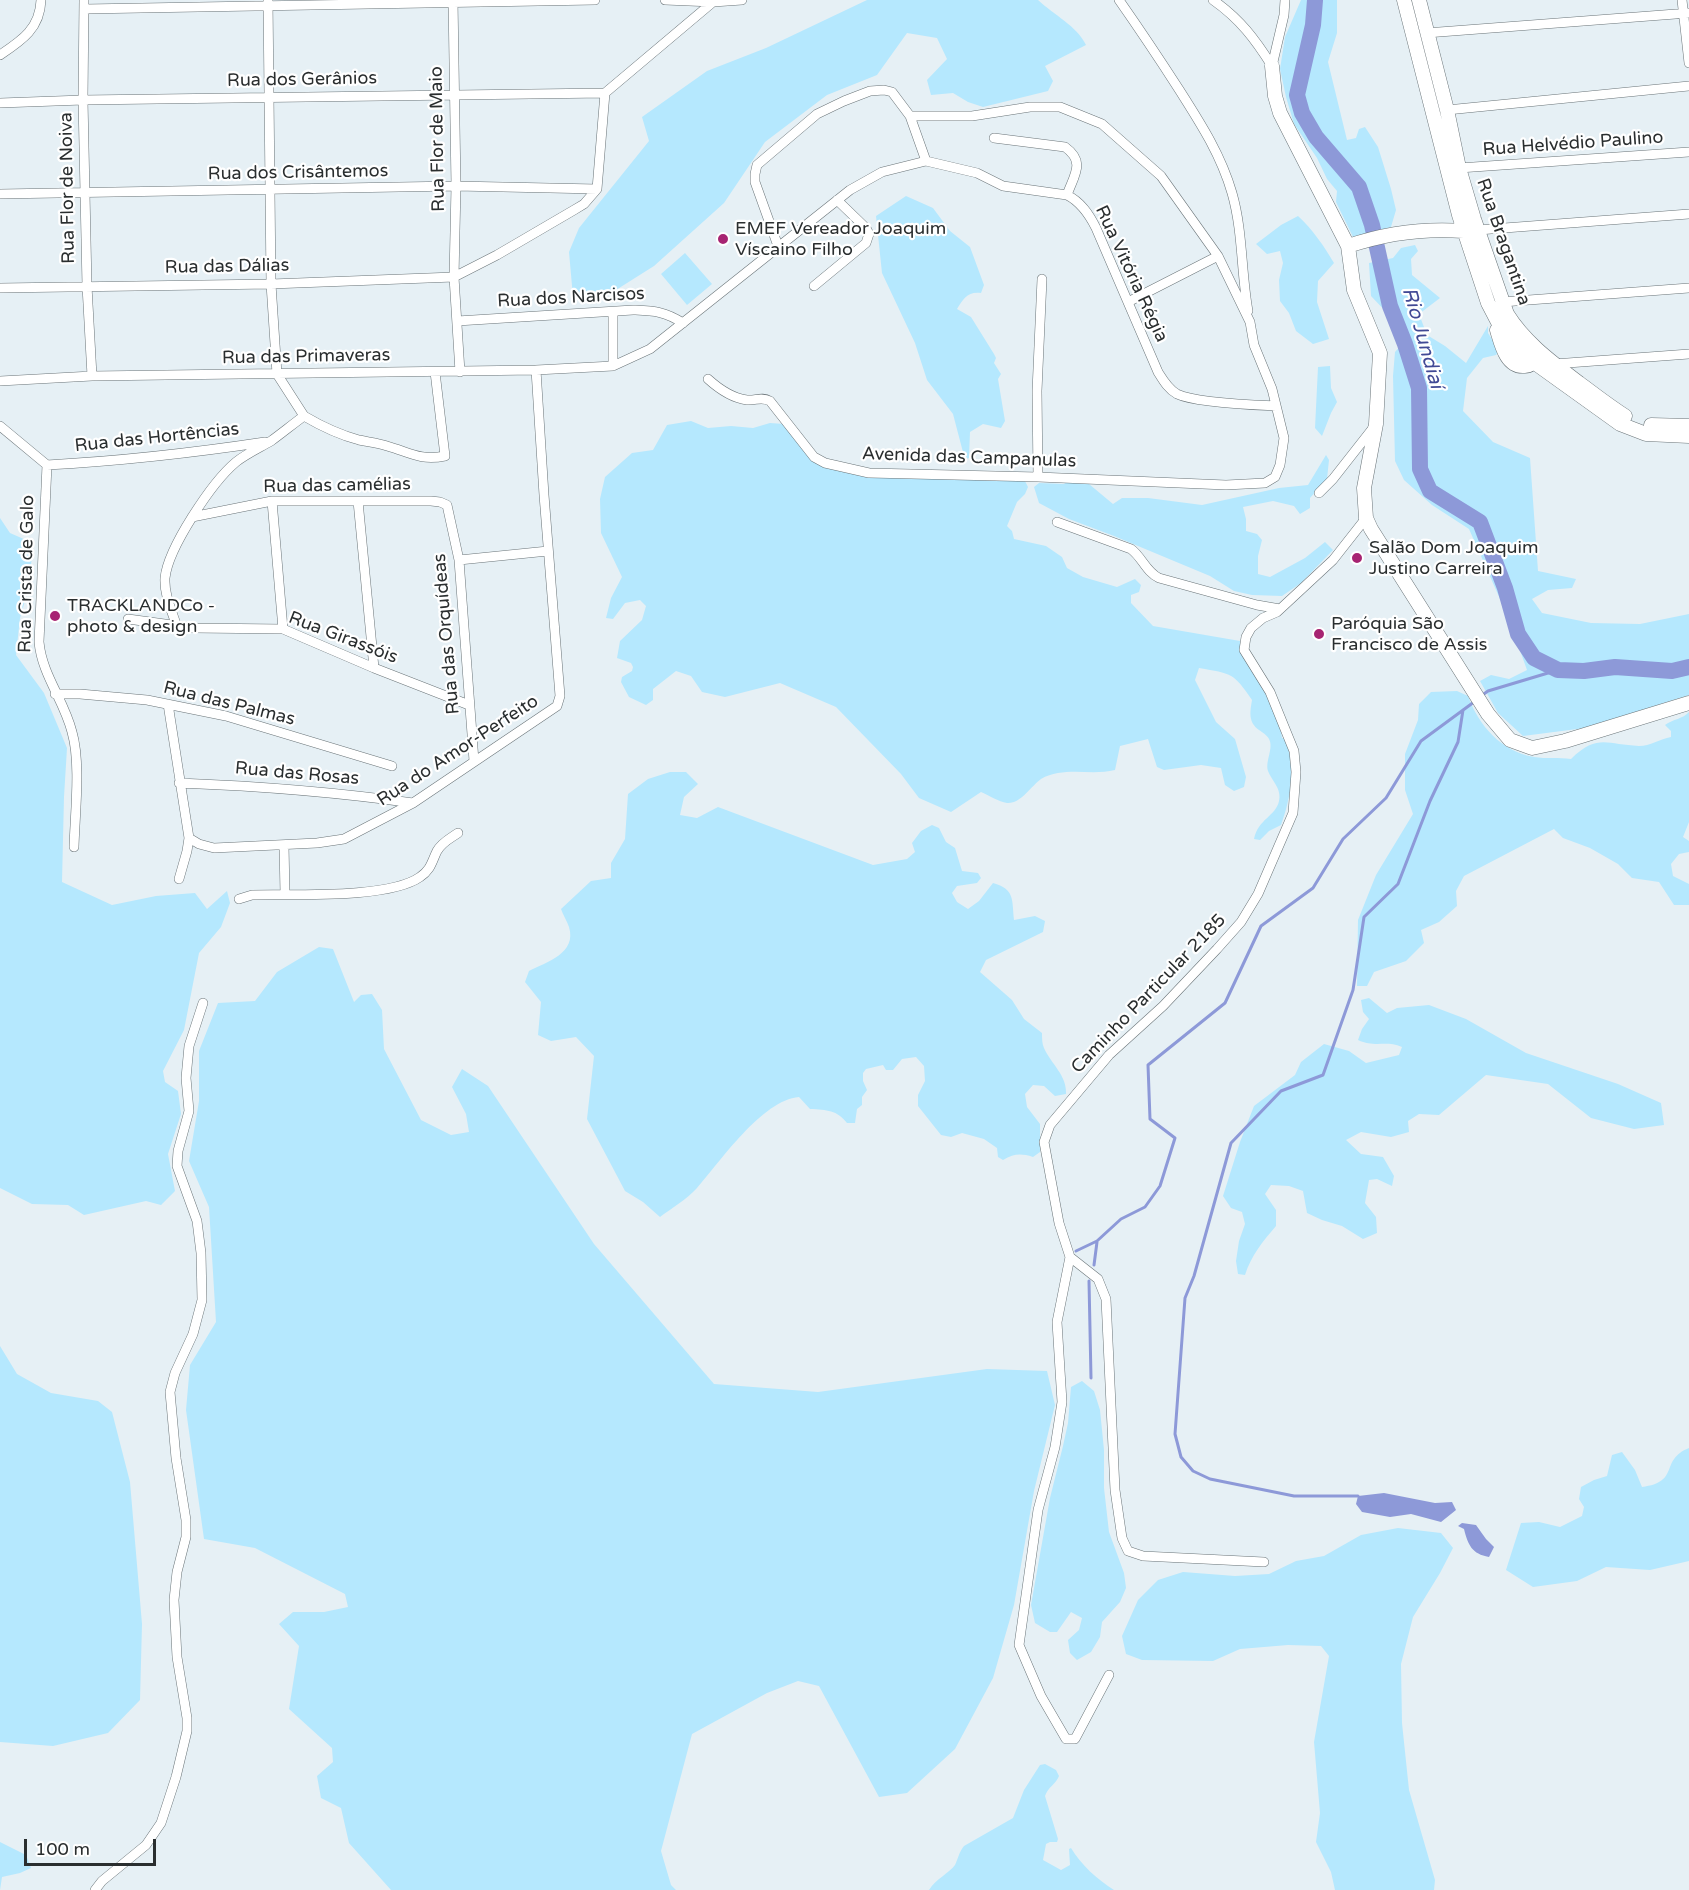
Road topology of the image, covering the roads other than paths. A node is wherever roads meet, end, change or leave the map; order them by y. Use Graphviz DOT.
graph roads {
  1 [pos="41,0"];
  2 [pos="595,0"];
  3 [pos="665,0"];
  4 [pos="742,0"];
  5 [pos="1119,0"];
  6 [pos="1213,0"];
  7 [pos="1285,0"];
  8 [pos="1404,0"];
  9 [pos="1419,0"];
  10 [pos="1682,0"];
  11 [pos="453,2"];
  12 [pos="713,2"];
  13 [pos="268,3"];
  14 [pos="84,5"];
  15 [pos="1686,13"];
  16 [pos="1426,33"];
  17 [pos="0,55"];
  18 [pos="1689,63"];
  19 [pos="1272,66"];
  20 [pos="1689,86"];
  21 [pos="605,93"];
  22 [pos="454,94"];
  23 [pos="268,97"];
  24 [pos="83,100"];
  25 [pos="0,103"];
  26 [pos="1447,110"];
  27 [pos="910,116"];
  28 [pos="994,138"];
  29 [pos="1689,152"];
  30 [pos="926,161"];
  31 [pos="1459,168"];
  32 [pos="456,186"];
  33 [pos="597,189"];
  34 [pos="270,190"];
  35 [pos="85,193"];
  36 [pos="0,194"];
  37 [pos="1066,195"];
  38 [pos="837,201"];
  39 [pos="1689,214"];
  40 [pos="1466,225"];
  41 [pos="778,246"];
  42 [pos="1348,246"];
  43 [pos="1218,256"];
  44 [pos="454,277"];
  45 [pos="1042,279"];
  46 [pos="271,284"];
  47 [pos="87,286"];
  48 [pos="814,286"];
  49 [pos="0,288"];
  50 [pos="1689,288"];
  51 [pos="1128,302"];
  52 [pos="1502,302"];
  53 [pos="614,312"];
  54 [pos="457,321"];
  55 [pos="683,322"];
  56 [pos="1250,322"];
  57 [pos="1689,354"];
  58 [pos="1536,356"];
  59 [pos="1554,364"];
  60 [pos="613,366"];
  61 [pos="536,370"];
  62 [pos="435,372"];
  63 [pos="460,372"];
  64 [pos="277,374"];
  65 [pos="92,376"];
  66 [pos="708,379"];
  67 [pos="0,381"];
  68 [pos="1567,381"];
  69 [pos="1276,406"];
  70 [pos="304,416"];
  71 [pos="1376,424"];
  72 [pos="0,426"];
  73 [pos="1689,426"];
  74 [pos="1689,436"];
  75 [pos="270,441"];
  76 [pos="47,465"];
  77 [pos="1038,477"];
  78 [pos="1319,493"];
  79 [pos="272,501"];
  80 [pos="358,501"];
  81 [pos="447,505"];
  82 [pos="192,517"];
  83 [pos="1366,518"];
  84 [pos="1057,522"];
  85 [pos="548,551"];
  86 [pos="459,560"];
  87 [pos="1280,609"];
  88 [pos="128,619"];
  89 [pos="177,627"];
  90 [pos="283,629"];
  91 [pos="374,668"];
  92 [pos="55,693"];
  93 [pos="1689,703"];
  94 [pos="168,704"];
  95 [pos="469,705"];
  96 [pos="474,761"];
  97 [pos="392,766"];
  98 [pos="179,783"];
  99 [pos="413,803"];
  100 [pos="458,833"];
  101 [pos="189,837"];
  102 [pos="284,845"];
  103 [pos="74,847"];
  104 [pos="179,879"];
  105 [pos="285,894"];
  106 [pos="239,899"];
  107 [pos="203,1003"];
  108 [pos="1070,1257"];
  109 [pos="1264,1562"];
  110 [pos="1109,1676"];
  111 [pos="95,1890"];
  1 -- 17 [label="street"];
  2 -- 11 [label="street"];
  3 -- 12 [label="street"];
  4 -- 12 [label="street"];
  5 -- 56 [label="street"];
  6 -- 19 [label="street"];
  7 -- 19 [label="street"];
  8 -- 40 [label="main road, Rua Bragantina"];
  9 -- 16 [label="main road, Rua Bragantina"];
  10 -- 15 [label="street"];
  11 -- 13 [label="street"];
  11 -- 22 [label="street, Rua Flor de Maio"];
  12 -- 21 [label="street"];
  13 -- 14 [label="street"];
  13 -- 23 [label="street"];
  14 -- 24 [label="street, Rua Flor de Noiva"];
  15 -- 16 [label="street"];
  15 -- 18 [label="street"];
  16 -- 26 [label="main road, Rua Bragantina"];
  19 -- 42 [label="main road"];
  20 -- 26 [label="street"];
  21 -- 22 [label="street, Rua dos Gerânios"];
  21 -- 33 [label="street"];
  22 -- 23 [label="street, Rua dos Gerânios"];
  22 -- 32 [label="street, Rua Flor de Maio"];
  23 -- 24 [label="street, Rua dos Gerânios"];
  23 -- 34 [label="street"];
  24 -- 25 [label="street, Rua dos Gerânios"];
  24 -- 35 [label="street, Rua Flor de Noiva"];
  26 -- 31 [label="main road, Rua Bragantina"];
  27 -- 30 [label="street"];
  27 -- 41 [label="street"];
  27 -- 43 [label="street"];
  28 -- 37 [label="street"];
  29 -- 31 [label="street, Rua Helvédio Paulino"];
  30 -- 37 [label="street"];
  30 -- 38 [label="street"];
  31 -- 40 [label="main road, Rua Bragantina"];
  32 -- 33 [label="street, Rua dos Crisântemos"];
  32 -- 34 [label="street, Rua dos Crisântemos"];
  32 -- 44 [label="street, Rua Flor de Maio"];
  33 -- 44 [label="street"];
  34 -- 35 [label="street, Rua dos Crisântemos"];
  34 -- 46 [label="street"];
  35 -- 36 [label="street, Rua dos Crisântemos"];
  35 -- 47 [label="street, Rua Flor de Noiva"];
  37 -- 51 [label="street, Rua Vitória Régia"];
  38 -- 41 [label="street"];
  38 -- 48 [label="street"];
  39 -- 40 [label="street"];
  40 -- 42 [label="main road"];
  40 -- 52 [label="main road, Rua Bragantina"];
  40 -- 58 [label="main road"];
  41 -- 55 [label="street"];
  42 -- 71 [label="main road"];
  43 -- 51 [label="street"];
  43 -- 56 [label="street"];
  44 -- 46 [label="street, Rua das Dálias"];
  44 -- 54 [label="street, Rua Flor de Maio"];
  45 -- 77 [label="street"];
  46 -- 47 [label="street, Rua das Dálias"];
  46 -- 64 [label="street"];
  47 -- 49 [label="street, Rua das Dálias"];
  47 -- 65 [label="street, Rua Flor de Noiva"];
  50 -- 52 [label="street"];
  51 -- 69 [label="street, Rua Vitória Régia"];
  52 -- 58 [label="main road, Rua Bragantina"];
  53 -- 54 [label="street, Rua dos Narcisos"];
  53 -- 55 [label="street, Rua dos Narcisos"];
  53 -- 60 [label="street"];
  54 -- 63 [label="street, Rua Flor de Maio"];
  55 -- 60 [label="street"];
  56 -- 69 [label="street"];
  57 -- 59 [label="street"];
  58 -- 59 [label="main road, Rua Bragantina"];
  58 -- 68 [label="main road"];
  59 -- 68 [label="main road, Rua Bragantina"];
  60 -- 61 [label="street, Rua das Primaveras"];
  61 -- 63 [label="street, Rua das Primaveras"];
  61 -- 85 [label="street, Rua do Amor-Perfeito"];
  62 -- 63 [label="street, Rua das Primaveras"];
  62 -- 64 [label="street, Rua das Primaveras"];
  62 -- 70 [label="street"];
  64 -- 65 [label="street, Rua das Primaveras"];
  64 -- 70 [label="street"];
  65 -- 67 [label="street, Rua das Primaveras"];
  66 -- 77 [label="street, Avenida das Campanulas"];
  68 -- 73 [label="main road, Rua Bragantina"];
  68 -- 74 [label="main road"];
  69 -- 77 [label="street, Avenida das Campanulas"];
  70 -- 75 [label="street"];
  71 -- 78 [label="street"];
  71 -- 83 [label="main road"];
  72 -- 76 [label="street"];
  75 -- 76 [label="street, Rua das Hortências"];
  75 -- 82 [label="street"];
  76 -- 92 [label="street, Rua Crista de Galo"];
  79 -- 80 [label="street, Rua das camélias"];
  79 -- 82 [label="street, Rua das camélias"];
  79 -- 90 [label="street"];
  80 -- 81 [label="street, Rua das camélias"];
  80 -- 91 [label="street"];
  81 -- 86 [label="street, Rua das Orquídeas"];
  82 -- 89 [label="street"];
  83 -- 87 [label="street"];
  83 -- 93 [label="main road"];
  84 -- 87 [label="street"];
  85 -- 86 [label="street"];
  85 -- 96 [label="street, Rua do Amor-Perfeito"];
  86 -- 95 [label="street, Rua das Orquídeas"];
  87 -- 108 [label="street, Caminho Particular 2185"];
  88 -- 89 [label="street, Rua Girassóis"];
  89 -- 90 [label="street, Rua Girassóis"];
  90 -- 91 [label="street, Rua Girassóis"];
  91 -- 95 [label="street, Rua Girassóis"];
  92 -- 94 [label="street, Rua das Palmas"];
  92 -- 103 [label="street, Rua Crista de Galo"];
  94 -- 97 [label="street, Rua das Palmas"];
  94 -- 98 [label="street"];
  95 -- 96 [label="street, Rua das Orquídeas"];
  96 -- 99 [label="street, Rua do Amor-Perfeito"];
  98 -- 99 [label="street, Rua das Rosas"];
  98 -- 101 [label="street"];
  99 -- 102 [label="street, Rua do Amor-Perfeito"];
  100 -- 105 [label="street"];
  101 -- 102 [label="street, Rua do Amor-Perfeito"];
  101 -- 104 [label="street"];
  102 -- 105 [label="street"];
  105 -- 106 [label="street"];
  107 -- 111 [label="street"];
  108 -- 109 [label="street"];
  108 -- 110 [label="street, Caminho Particular 2185"];
}
